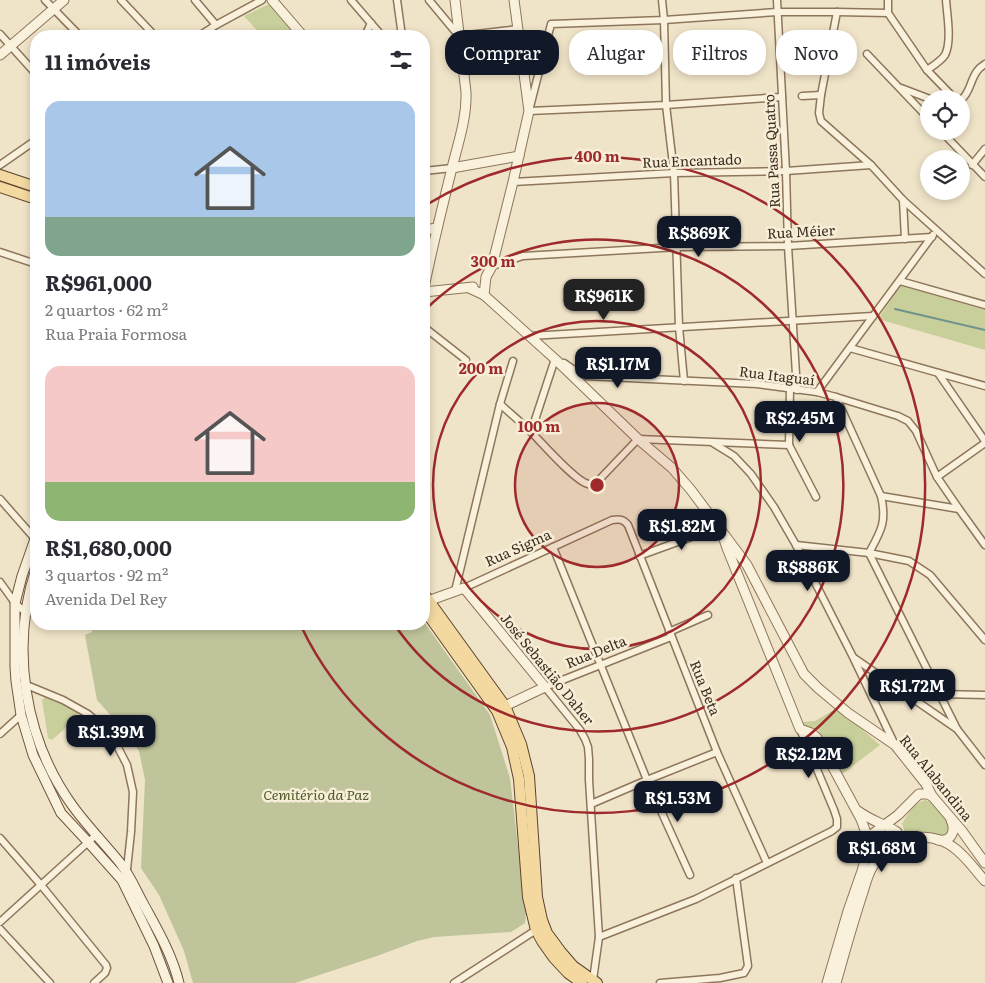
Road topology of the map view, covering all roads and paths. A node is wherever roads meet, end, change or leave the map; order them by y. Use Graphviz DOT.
graph roads {
  1 [pos="45,0"];
  2 [pos="64,0"];
  3 [pos="121,0"];
  4 [pos="195,0"];
  5 [pos="262,0"];
  6 [pos="272,0"];
  7 [pos="351,0"];
  8 [pos="397,0"];
  9 [pos="429,0"];
  10 [pos="455,0"];
  11 [pos="514,0"];
  12 [pos="662,0"];
  13 [pos="776,0"];
  14 [pos="888,0"];
  15 [pos="946,0"];
  16 [pos="54,9"];
  17 [pos="777,12"];
  18 [pos="837,12"];
  19 [pos="888,13"];
  20 [pos="664,20"];
  21 [pos="371,23"];
  22 [pos="216,25"];
  23 [pos="518,29"];
  24 [pos="74,30"];
  25 [pos="149,30"];
  26 [pos="208,30"];
  27 [pos="299,30"];
  28 [pos="368,30"];
  29 [pos="377,30"];
  30 [pos="401,30"];
  31 [pos="454,30"];
  32 [pos="458,30"];
  33 [pos="510,30"];
  34 [pos="0,34"];
  35 [pos="11,46"];
  36 [pos="867,54"];
  37 [pos="0,55"];
  38 [pos="985,64"];
  39 [pos="30,67"];
  40 [pos="927,70"];
  41 [pos="464,75"];
  42 [pos="900,88"];
  43 [pos="946,90"];
  44 [pos="969,90"];
  45 [pos="821,95"];
  46 [pos="920,95"];
  47 [pos="802,96"];
  48 [pos="782,97"];
  49 [pos="666,105"];
  50 [pos="920,109"];
  51 [pos="529,111"];
  52 [pos="949,140"];
  53 [pos="30,144"];
  54 [pos="985,149"];
  55 [pos="519,156"];
  56 [pos="0,165"];
  57 [pos="871,165"];
  58 [pos="972,165"];
  59 [pos="452,168"];
  60 [pos="430,170"];
  61 [pos="786,171"];
  62 [pos="674,173"];
  63 [pos="0,174"];
  64 [pos="985,177"];
  65 [pos="513,182"];
  66 [pos="30,185"];
  67 [pos="0,187"];
  68 [pos="30,197"];
  69 [pos="904,200"];
  70 [pos="437,228"];
  71 [pos="430,229"];
  72 [pos="937,230"];
  73 [pos="932,237"];
  74 [pos="905,239"];
  75 [pos="788,246"];
  76 [pos="678,247"];
  77 [pos="0,252"];
  78 [pos="430,260"];
  79 [pos="30,262"];
  80 [pos="492,266"];
  81 [pos="985,274"];
  82 [pos="900,280"];
  83 [pos="485,283"];
  84 [pos="469,288"];
  85 [pos="430,291"];
  86 [pos="484,295"];
  87 [pos="985,305"];
  88 [pos="873,316"];
  89 [pos="792,321"];
  90 [pos="680,327"];
  91 [pos="430,332"];
  92 [pos="530,336"];
  93 [pos="850,348"];
  94 [pos="466,360"];
  95 [pos="557,360"];
  96 [pos="513,361"];
  97 [pos="938,373"];
  98 [pos="684,381"];
  99 [pos="985,386"];
  100 [pos="794,389"];
  101 [pos="817,392"];
  102 [pos="836,397"];
  103 [pos="500,404"];
  104 [pos="531,432"];
  105 [pos="638,439"];
  106 [pos="985,442"];
  107 [pos="713,443"];
  108 [pos="790,445"];
  109 [pos="937,477"];
  110 [pos="881,496"];
  111 [pos="816,497"];
  112 [pos="0,499"];
  113 [pos="958,509"];
  114 [pos="624,520"];
  115 [pos="721,530"];
  116 [pos="30,532"];
  117 [pos="985,545"];
  118 [pos="796,546"];
  119 [pos="553,547"];
  120 [pos="869,552"];
  121 [pos="30,554"];
  122 [pos="639,556"];
  123 [pos="1,587"];
  124 [pos="464,588"];
  125 [pos="455,591"];
  126 [pos="30,592"];
  127 [pos="430,600"];
  128 [pos="16,603"];
  129 [pos="430,608"];
  130 [pos="430,610"];
  131 [pos="25,612"];
  132 [pos="708,615"];
  133 [pos="670,634"];
  134 [pos="985,640"];
  135 [pos="853,658"];
  136 [pos="600,665"];
  137 [pos="20,683"];
  138 [pos="545,687"];
  139 [pos="939,694"];
  140 [pos="985,695"];
  141 [pos="505,706"];
  142 [pos="21,715"];
  143 [pos="800,729"];
  144 [pos="958,729"];
  145 [pos="0,734"];
  146 [pos="895,745"];
  147 [pos="43,751"];
  148 [pos="717,752"];
  149 [pos="33,755"];
  150 [pos="981,756"];
  151 [pos="985,765"];
  152 [pos="647,780"];
  153 [pos="932,796"];
  154 [pos="591,804"];
  155 [pos="905,808"];
  156 [pos="856,810"];
  157 [pos="950,818"];
  158 [pos="885,825"];
  159 [pos="897,832"];
  160 [pos="96,835"];
  161 [pos="0,838"];
  162 [pos="914,838"];
  163 [pos="937,840"];
  164 [pos="88,842"];
  165 [pos="867,842"];
  166 [pos="767,863"];
  167 [pos="985,863"];
  168 [pos="126,871"];
  169 [pos="690,875"];
  170 [pos="736,878"];
  171 [pos="985,881"];
  172 [pos="41,885"];
  173 [pos="0,922"];
  174 [pos="0,929"];
  175 [pos="536,930"];
  176 [pos="598,937"];
  177 [pos="464,976"];
  178 [pos="720,981"];
  179 [pos="595,982"];
  180 [pos="50,983"];
  181 [pos="94,983"];
  182 [pos="168,983"];
  183 [pos="179,983"];
  184 [pos="454,983"];
  185 [pos="468,983"];
  186 [pos="582,983"];
  187 [pos="660,983"];
  188 [pos="827,983"];
  189 [pos="836,983"];
  1 -- 16 [label="street"];
  2 -- 16 [label="street"];
  3 -- 25 [label="street"];
  4 -- 22 [label="street"];
  5 -- 22 [label="street"];
  6 -- 27 [label="street"];
  7 -- 21 [label="street"];
  8 -- 30 [label="street"];
  9 -- 31 [label="street"];
  10 -- 32 [label="street"];
  11 -- 23 [label="street"];
  12 -- 20 [label="street"];
  13 -- 17 [label="street, Rua Passa Quatro"];
  14 -- 19 [label="street"];
  15 -- 40 [label="street"];
  16 -- 24 [label="street"];
  16 -- 35 [label="street"];
  17 -- 18 [label="street"];
  17 -- 20 [label="street"];
  17 -- 48 [label="street, Rua Passa Quatro"];
  18 -- 19 [label="street"];
  18 -- 45 [label="street"];
  19 -- 40 [label="street"];
  20 -- 49 [label="street"];
  20 -- 51 [label="street"];
  21 -- 28 [label="street"];
  21 -- 29 [label="street"];
  22 -- 26 [label="street"];
  23 -- 33 [label="street"];
  23 -- 51 [label="street"];
  34 -- 35 [label="street"];
  35 -- 37 [label="street"];
  35 -- 39 [label="street"];
  36 -- 42 [label="street"];
  38 -- 44 [label="street"];
  40 -- 43 [label="street"];
  41 -- 59 [label="street"];
  42 -- 46 [label="street"];
  42 -- 50 [label="street"];
  45 -- 47 [label="street"];
  45 -- 57 [label="street"];
  48 -- 49 [label="street"];
  48 -- 61 [label="street, Rua Passa Quatro"];
  49 -- 51 [label="street"];
  49 -- 62 [label="street"];
  51 -- 55 [label="street"];
  52 -- 58 [label="street"];
  53 -- 56 [label="street"];
  54 -- 58 [label="street"];
  55 -- 59 [label="street"];
  55 -- 65 [label="street"];
  57 -- 61 [label="street, Rua Encantado"];
  57 -- 69 [label="street"];
  58 -- 64 [label="street"];
  59 -- 60 [label="street"];
  59 -- 70 [label="street"];
  61 -- 62 [label="street, Rua Encantado"];
  61 -- 75 [label="street, Rua Passa Quatro"];
  62 -- 65 [label="street, Rua Encantado"];
  62 -- 76 [label="street"];
  63 -- 66 [label="main road"];
  65 -- 80 [label="street"];
  67 -- 68 [label="main road"];
  69 -- 72 [label="street"];
  69 -- 74 [label="street"];
  70 -- 71 [label="street"];
  70 -- 78 [label="street"];
  72 -- 73 [label="street"];
  72 -- 81 [label="street"];
  73 -- 74 [label="street, Rua Méier"];
  73 -- 82 [label="street"];
  74 -- 75 [label="street, Rua Méier"];
  75 -- 76 [label="street, Rua Méier"];
  75 -- 89 [label="street, Rua Passa Quatro"];
  76 -- 80 [label="street, Rua Méier"];
  76 -- 90 [label="street"];
  77 -- 79 [label="street"];
  80 -- 83 [label="street"];
  82 -- 87 [label="street"];
  82 -- 88 [label="street"];
  83 -- 84 [label="street"];
  83 -- 86 [label="street"];
  84 -- 85 [label="street"];
  84 -- 86 [label="street, Rua Alabandina"];
  86 -- 92 [label="street, Rua Alabandina"];
  88 -- 89 [label="street"];
  88 -- 93 [label="street"];
  89 -- 90 [label="street"];
  89 -- 100 [label="street, Rua Passa Quatro"];
  90 -- 92 [label="street"];
  90 -- 98 [label="street"];
  91 -- 94 [label="street"];
  92 -- 95 [label="street, Rua Alabandina"];
  93 -- 97 [label="street"];
  93 -- 101 [label="street"];
  95 -- 98 [label="street, Rua Itaguaí"];
  95 -- 104 [label="street"];
  95 -- 105 [label="street, Rua Alabandina"];
  96 -- 103 [label="street"];
  97 -- 99 [label="street"];
  97 -- 106 [label="street"];
  98 -- 100 [label="street, Rua Itaguaí"];
  100 -- 101 [label="street, Rua Itaguaí"];
  100 -- 108 [label="street, Rua Passa Quatro"];
  101 -- 102 [label="street, Rua Itaguaí"];
  102 -- 109 [label="street, Rua Itaguaí"];
  102 -- 110 [label="street"];
  103 -- 104 [label="street"];
  103 -- 125 [label="street"];
  104 -- 105 [label="street"];
  105 -- 107 [label="street"];
  105 -- 115 [label="street, Rua Alabandina"];
  106 -- 109 [label="street"];
  107 -- 108 [label="street"];
  107 -- 118 [label="street"];
  108 -- 111 [label="street"];
  109 -- 113 [label="street, Rua Itaguaí"];
  110 -- 113 [label="street"];
  110 -- 120 [label="street"];
  112 -- 116 [label="street"];
  113 -- 117 [label="street, Rua Itaguaí"];
  114 -- 119 [label="street, Rua Sigma"];
  114 -- 122 [label="street, Rua Beta"];
  115 -- 122 [label="street"];
  115 -- 143 [label="street"];
  115 -- 146 [label="street, Rua Alabandina"];
  118 -- 120 [label="street"];
  118 -- 135 [label="street"];
  119 -- 124 [label="street, Rua Sigma"];
  119 -- 136 [label="street"];
  120 -- 134 [label="street"];
  120 -- 139 [label="street"];
  121 -- 128 [label="street"];
  122 -- 133 [label="street, Rua Beta"];
  123 -- 128 [label="street"];
  124 -- 125 [label="street, Rua Sigma"];
  124 -- 138 [label="street, José Sebastião Daher"];
  125 -- 127 [label="street, Rua Sigma"];
  126 -- 131 [label="street"];
  128 -- 131 [label="street"];
  128 -- 137 [label="street"];
  129 -- 141 [label="main road"];
  130 -- 175 [label="main road"];
  131 -- 137 [label="street"];
  132 -- 133 [label="street, Rua Delta"];
  133 -- 136 [label="street, Rua Delta"];
  133 -- 148 [label="street, Rua Beta"];
  135 -- 144 [label="street"];
  135 -- 146 [label="street"];
  136 -- 138 [label="street, Rua Delta"];
  136 -- 152 [label="street"];
  137 -- 142 [label="street"];
  137 -- 147 [label="street"];
  137 -- 168 [label="street"];
  138 -- 141 [label="street, Rua Delta"];
  138 -- 154 [label="street, José Sebastião Daher"];
  139 -- 140 [label="street"];
  139 -- 144 [label="street"];
  141 -- 179 [label="main road"];
  142 -- 145 [label="street"];
  142 -- 149 [label="street"];
  143 -- 156 [label="street"];
  143 -- 166 [label="street"];
  144 -- 150 [label="street"];
  146 -- 153 [label="street, Rua Alabandina"];
  147 -- 149 [label="street"];
  147 -- 160 [label="street"];
  148 -- 152 [label="street"];
  148 -- 166 [label="street, Rua Beta"];
  149 -- 164 [label="street"];
  150 -- 151 [label="street"];
  152 -- 154 [label="street"];
  152 -- 169 [label="street"];
  153 -- 155 [label="street"];
  153 -- 157 [label="street, Rua Alabandina"];
  154 -- 176 [label="street, José Sebastião Daher"];
  155 -- 158 [label="street"];
  155 -- 159 [label="street"];
  156 -- 158 [label="street"];
  156 -- 165 [label="street"];
  157 -- 163 [label="street"];
  157 -- 167 [label="street, Rua Alabandina"];
  158 -- 159 [label="street"];
  158 -- 165 [label="street"];
  159 -- 162 [label="street"];
  160 -- 164 [label="street"];
  160 -- 168 [label="street"];
  161 -- 172 [label="street"];
  162 -- 163 [label="street"];
  162 -- 189 [label="street"];
  163 -- 171 [label="street"];
  164 -- 172 [label="street"];
  164 -- 182 [label="street"];
  165 -- 188 [label="street"];
  166 -- 170 [label="street"];
  168 -- 183 [label="street"];
  170 -- 176 [label="street"];
  170 -- 178 [label="street"];
  172 -- 173 [label="street"];
  172 -- 181 [label="street"];
  174 -- 180 [label="street"];
  175 -- 177 [label="street"];
  175 -- 186 [label="main road"];
  176 -- 179 [label="street, José Sebastião Daher"];
  177 -- 184 [label="street"];
  177 -- 185 [label="street"];
  178 -- 187 [label="street"];
}
